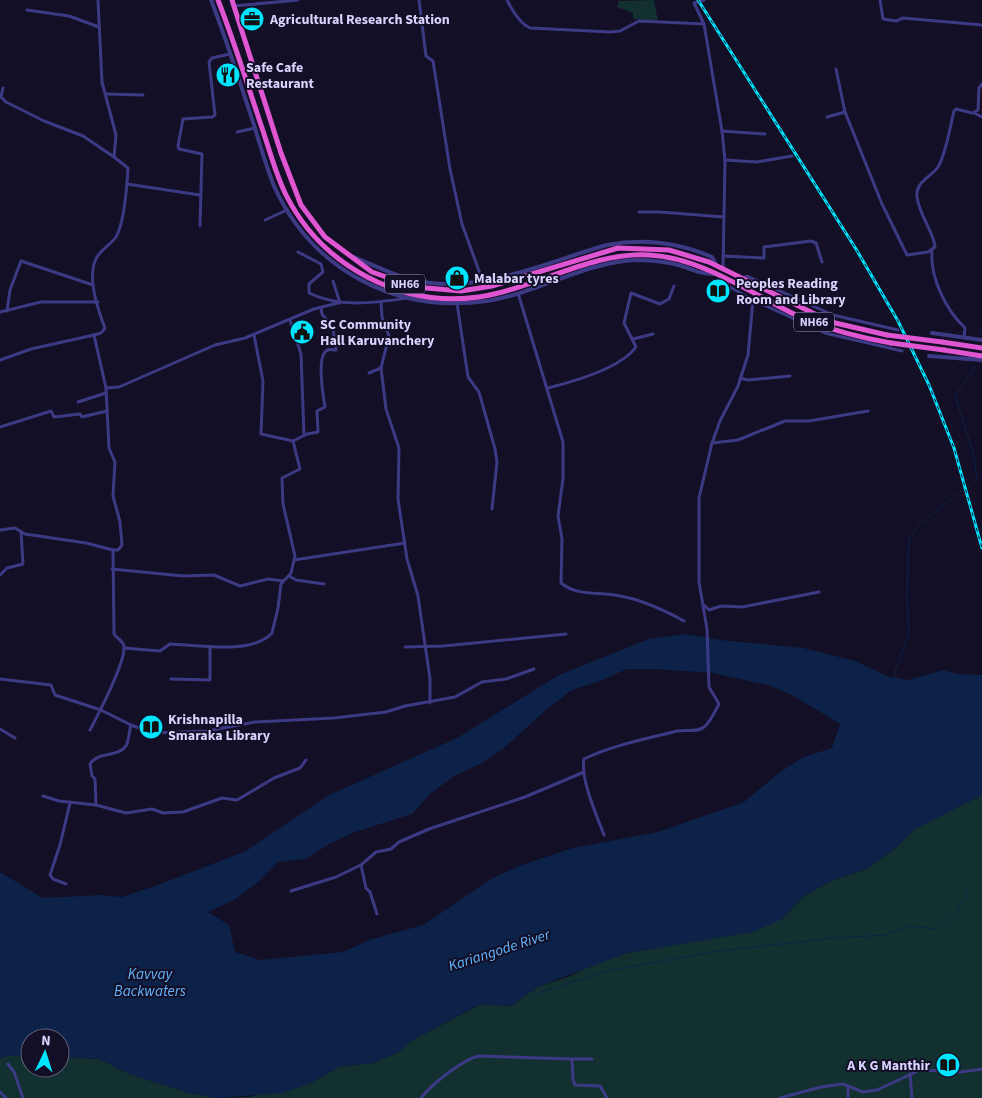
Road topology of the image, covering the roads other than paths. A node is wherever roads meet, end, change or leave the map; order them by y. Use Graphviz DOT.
graph roads {
  1 [pos="98,0"];
  2 [pos="211,0"];
  3 [pos="218,0"];
  4 [pos="232,0"];
  5 [pos="298,0"];
  6 [pos="418,0"];
  7 [pos="507,0"];
  8 [pos="704,0"];
  9 [pos="880,0"];
  10 [pos="234,6"];
  11 [pos="27,10"];
  12 [pos="704,24"];
  13 [pos="982,25"];
  14 [pos="99,28"];
  15 [pos="230,54"];
  16 [pos="836,69"];
  17 [pos="982,84"];
  18 [pos="3,88"];
  19 [pos="105,94"];
  20 [pos="143,95"];
  21 [pos="845,112"];
  22 [pos="972,113"];
  23 [pos="827,117"];
  24 [pos="982,117"];
  25 [pos="254,128"];
  26 [pos="237,132"];
  27 [pos="722,132"];
  28 [pos="764,134"];
  29 [pos="792,156"];
  30 [pos="114,157"];
  31 [pos="725,160"];
  32 [pos="127,184"];
  33 [pos="200,195"];
  34 [pos="287,210"];
  35 [pos="639,212"];
  36 [pos="724,217"];
  37 [pos="265,220"];
  38 [pos="200,226"];
  39 [pos="298,252"];
  40 [pos="931,252"];
  41 [pos="349,255"];
  42 [pos="723,256"];
  43 [pos="822,262"];
  44 [pos="717,266"];
  45 [pos="723,269"];
  46 [pos="714,274"];
  47 [pos="726,279"];
  48 [pos="743,279"];
  49 [pos="333,281"];
  50 [pos="483,282"];
  51 [pos="93,285"];
  52 [pos="674,286"];
  53 [pos="518,293"];
  54 [pos="407,298"];
  55 [pos="753,300"];
  56 [pos="98,302"];
  57 [pos="381,302"];
  58 [pos="339,303"];
  59 [pos="457,303"];
  60 [pos="321,308"];
  61 [pos="0,312"];
  62 [pos="7,312"];
  63 [pos="290,320"];
  64 [pos="898,330"];
  65 [pos="932,333"];
  66 [pos="653,334"];
  67 [pos="94,335"];
  68 [pos="254,335"];
  69 [pos="964,337"];
  70 [pos="633,339"];
  71 [pos="982,340"];
  72 [pos="982,348"];
  73 [pos="902,351"];
  74 [pos="929,356"];
  75 [pos="982,356"];
  76 [pos="0,360"];
  77 [pos="982,360"];
  78 [pos="382,368"];
  79 [pos="368,373"];
  80 [pos="790,376"];
  81 [pos="740,378"];
  82 [pos="106,388"];
  83 [pos="548,388"];
  84 [pos="106,393"];
  85 [pos="78,402"];
  86 [pos="107,411"];
  87 [pos="868,412"];
  88 [pos="0,427"];
  89 [pos="304,436"];
  90 [pos="292,441"];
  91 [pos="712,443"];
  92 [pos="492,509"];
  93 [pos="0,530"];
  94 [pos="21,532"];
  95 [pos="405,543"];
  96 [pos="113,550"];
  97 [pos="294,560"];
  98 [pos="112,569"];
  99 [pos="0,574"];
  100 [pos="289,576"];
  101 [pos="284,582"];
  102 [pos="324,584"];
  103 [pos="819,592"];
  104 [pos="704,604"];
  105 [pos="684,622"];
  106 [pos="566,634"];
  107 [pos="425,646"];
  108 [pos="210,647"];
  109 [pos="404,647"];
  110 [pos="124,648"];
  111 [pos="534,669"];
  112 [pos="0,679"];
  113 [pos="171,679"];
  114 [pos="430,703"];
  115 [pos="101,710"];
  116 [pos="131,725"];
  117 [pos="0,729"];
  118 [pos="90,730"];
  119 [pos="15,738"];
  120 [pos="306,760"];
  121 [pos="584,772"];
  122 [pos="43,796"];
  123 [pos="70,803"];
  124 [pos="96,805"];
  125 [pos="604,836"];
  126 [pos="361,864"];
  127 [pos="66,884"];
  128 [pos="291,891"];
  129 [pos="377,914"];
  130 [pos="572,1059"];
  131 [pos="592,1059"];
  132 [pos="8,1064"];
  133 [pos="982,1069"];
  134 [pos="910,1074"];
  135 [pos="848,1086"];
  136 [pos="0,1092"];
  137 [pos="6,1098"];
  138 [pos="23,1098"];
  139 [pos="421,1098"];
  140 [pos="607,1098"];
  141 [pos="780,1098"];
  142 [pos="848,1098"];
  143 [pos="912,1098"];
  1 -- 14 [label="street"];
  2 -- 15 [label="street"];
  3 -- 46 [label="highway, NH66"];
  4 -- 10 [label="highway, NH66"];
  5 -- 10 [label="street"];
  6 -- 50 [label="street"];
  7 -- 12 [label="street"];
  8 -- 12 [label="street"];
  9 -- 13 [label="street"];
  10 -- 41 [label="highway, NH66"];
  11 -- 14 [label="street"];
  12 -- 27 [label="street"];
  14 -- 19 [label="street"];
  15 -- 25 [label="street"];
  15 -- 33 [label="street"];
  16 -- 21 [label="street"];
  17 -- 22 [label="street"];
  18 -- 30 [label="street"];
  19 -- 20 [label="street"];
  19 -- 30 [label="street"];
  21 -- 23 [label="street"];
  21 -- 40 [label="street"];
  22 -- 24 [label="street"];
  22 -- 40 [label="street"];
  25 -- 26 [label="street"];
  25 -- 34 [label="street"];
  27 -- 28 [label="street"];
  27 -- 31 [label="street"];
  29 -- 31 [label="street"];
  30 -- 32 [label="street"];
  31 -- 36 [label="street"];
  32 -- 33 [label="street"];
  32 -- 51 [label="street"];
  33 -- 38 [label="street"];
  34 -- 37 [label="street"];
  34 -- 54 [label="street"];
  35 -- 36 [label="street"];
  36 -- 42 [label="street"];
  39 -- 58 [label="street"];
  40 -- 69 [label="street"];
  41 -- 44 [label="highway, NH66"];
  41 -- 50 [label="street"];
  42 -- 43 [label="street"];
  42 -- 45 [label="street"];
  44 -- 45 [label="highway, NH66"];
  44 -- 50 [label="street"];
  45 -- 48 [label="highway, NH66"];
  46 -- 47 [label="highway, NH66"];
  46 -- 53 [label="street"];
  47 -- 48 [label="highway, NH66"];
  47 -- 55 [label="street"];
  47 -- 75 [label="highway, NH66, bridge"];
  48 -- 64 [label="street"];
  48 -- 72 [label="highway, NH66, bridge"];
  49 -- 58 [label="street"];
  51 -- 56 [label="street"];
  51 -- 62 [label="street"];
  52 -- 70 [label="street"];
  53 -- 59 [label="street"];
  53 -- 83 [label="street"];
  54 -- 57 [label="street"];
  54 -- 59 [label="street"];
  55 -- 73 [label="street"];
  55 -- 81 [label="street"];
  56 -- 62 [label="street"];
  56 -- 67 [label="street"];
  57 -- 58 [label="street"];
  57 -- 78 [label="street"];
  58 -- 60 [label="street"];
  59 -- 92 [label="street"];
  60 -- 63 [label="street"];
  60 -- 89 [label="street"];
  61 -- 62 [label="street"];
  63 -- 68 [label="street"];
  63 -- 89 [label="street"];
  65 -- 69 [label="street"];
  66 -- 70 [label="street"];
  67 -- 76 [label="street"];
  67 -- 82 [label="street"];
  68 -- 82 [label="street"];
  68 -- 90 [label="street"];
  69 -- 71 [label="street"];
  70 -- 83 [label="street"];
  74 -- 77 [label="street"];
  78 -- 79 [label="street"];
  78 -- 95 [label="street"];
  80 -- 81 [label="street"];
  81 -- 91 [label="street"];
  82 -- 84 [label="street"];
  83 -- 105 [label="street"];
  84 -- 85 [label="street"];
  84 -- 86 [label="street"];
  86 -- 88 [label="street"];
  86 -- 96 [label="street"];
  87 -- 91 [label="street"];
  89 -- 90 [label="street"];
  90 -- 97 [label="street"];
  91 -- 104 [label="street"];
  93 -- 94 [label="street"];
  94 -- 96 [label="street"];
  94 -- 99 [label="street"];
  95 -- 97 [label="street"];
  95 -- 107 [label="street"];
  96 -- 98 [label="street"];
  97 -- 100 [label="street"];
  98 -- 101 [label="street"];
  98 -- 110 [label="street"];
  100 -- 101 [label="street"];
  100 -- 102 [label="street"];
  101 -- 108 [label="street"];
  103 -- 104 [label="street"];
  104 -- 121 [label="street"];
  106 -- 107 [label="street"];
  107 -- 109 [label="street"];
  107 -- 114 [label="street"];
  108 -- 110 [label="street"];
  108 -- 113 [label="street"];
  110 -- 115 [label="street"];
  111 -- 114 [label="street"];
  112 -- 115 [label="street"];
  114 -- 116 [label="street"];
  115 -- 116 [label="street"];
  115 -- 118 [label="street"];
  116 -- 124 [label="street"];
  117 -- 119 [label="street"];
  120 -- 124 [label="street"];
  121 -- 125 [label="street"];
  121 -- 126 [label="street"];
  122 -- 123 [label="street"];
  123 -- 124 [label="street"];
  123 -- 127 [label="street"];
  126 -- 128 [label="street"];
  126 -- 129 [label="street"];
  130 -- 131 [label="street"];
  130 -- 139 [label="street"];
  130 -- 140 [label="street"];
  132 -- 138 [label="street"];
  133 -- 134 [label="street"];
  134 -- 135 [label="street"];
  134 -- 143 [label="street"];
  135 -- 141 [label="street"];
  135 -- 142 [label="street"];
  136 -- 137 [label="street"];
}
